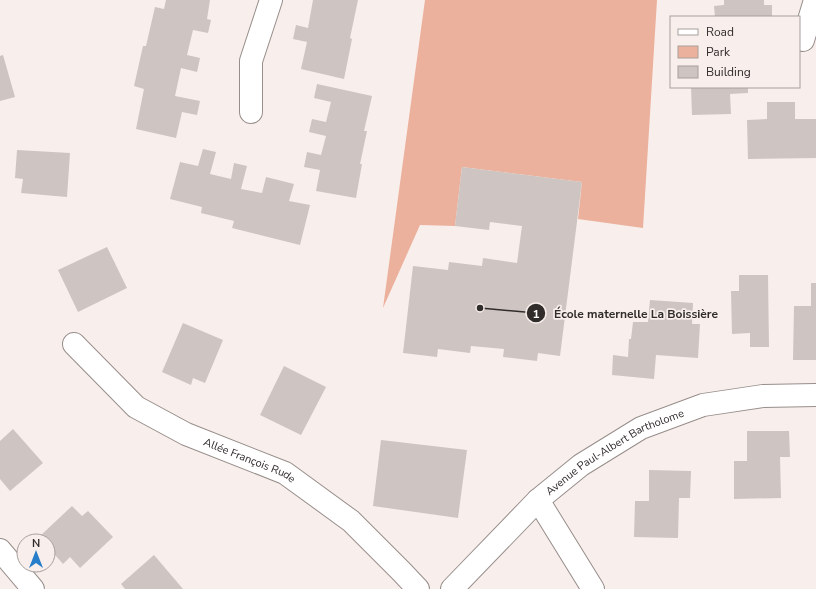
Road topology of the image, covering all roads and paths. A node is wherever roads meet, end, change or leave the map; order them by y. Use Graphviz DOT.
graph roads {
  1 [pos="271,0"];
  2 [pos="815,0"];
  3 [pos="803,40"];
  4 [pos="251,112"];
  5 [pos="74,344"];
  6 [pos="816,394"];
  7 [pos="538,500"];
  8 [pos="0,550"];
  9 [pos="32,589"];
  10 [pos="418,589"];
  11 [pos="452,589"];
  12 [pos="593,589"];
  1 -- 4 [label="street"];
  2 -- 3 [label="street"];
  5 -- 10 [label="street, Allée François Rude"];
  6 -- 7 [label="street, Avenue Paul-Albert Bartholome"];
  7 -- 11 [label="street, Avenue Paul-Albert Bartholome"];
  7 -- 12 [label="street"];
  8 -- 9 [label="street"];
}
